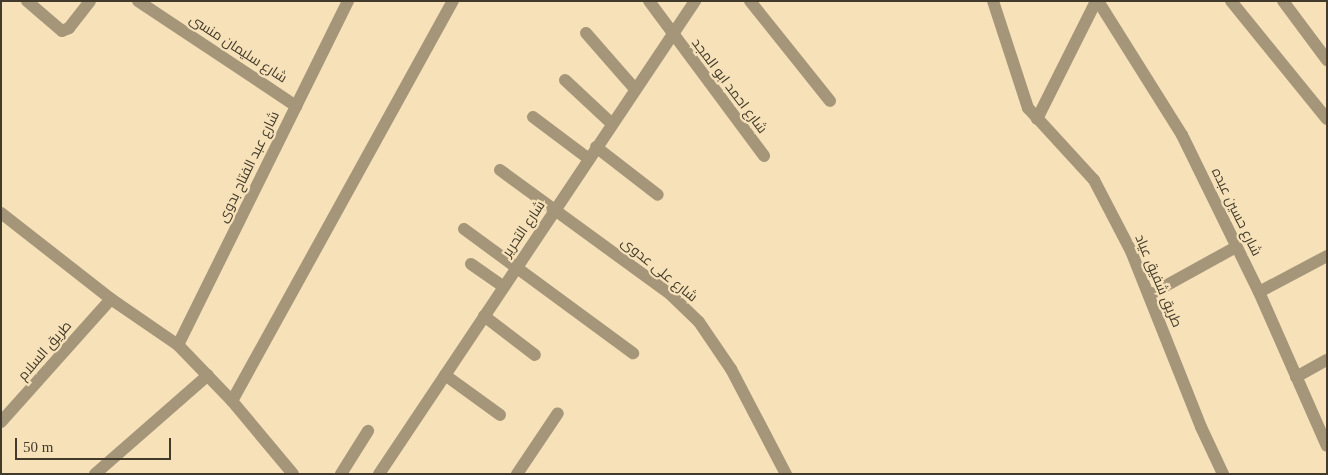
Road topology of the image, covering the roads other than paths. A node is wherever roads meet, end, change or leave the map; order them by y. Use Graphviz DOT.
graph roads {
  1 [pos="27,1"];
  2 [pos="90,1"];
  3 [pos="138,1"];
  4 [pos="348,1"];
  5 [pos="453,1"];
  6 [pos="649,1"];
  7 [pos="695,1"];
  8 [pos="750,1"];
  9 [pos="993,1"];
  10 [pos="1097,1"];
  11 [pos="1231,1"];
  12 [pos="1283,1"];
  13 [pos="586,33"];
  14 [pos="672,34"];
  15 [pos="1327,60"];
  16 [pos="565,80"];
  17 [pos="635,89"];
  18 [pos="830,101"];
  19 [pos="296,106"];
  20 [pos="533,117"];
  21 [pos="1037,119"];
  22 [pos="1327,119"];
  23 [pos="612,124"];
  24 [pos="596,147"];
  25 [pos="764,156"];
  26 [pos="589,159"];
  27 [pos="500,170"];
  28 [pos="658,195"];
  29 [pos="555,209"];
  30 [pos="1,213"];
  31 [pos="464,229"];
  32 [pos="1236,247"];
  33 [pos="1327,256"];
  34 [pos="471,264"];
  35 [pos="518,266"];
  36 [pos="504,287"];
  37 [pos="1258,292"];
  38 [pos="1149,295"];
  39 [pos="111,299"];
  40 [pos="484,316"];
  41 [pos="178,345"];
  42 [pos="633,353"];
  43 [pos="535,355"];
  44 [pos="1327,360"];
  45 [pos="208,375"];
  46 [pos="445,375"];
  47 [pos="1296,377"];
  48 [pos="232,401"];
  49 [pos="558,413"];
  50 [pos="500,415"];
  51 [pos="1,422"];
  52 [pos="368,431"];
  53 [pos="1327,446"];
  54 [pos="95,474"];
  55 [pos="293,474"];
  56 [pos="341,474"];
  57 [pos="379,474"];
  58 [pos="517,474"];
  59 [pos="786,474"];
  60 [pos="1223,474"];
  1 -- 2 [label="street"];
  3 -- 19 [label="street, شارع سليمان منسى"];
  4 -- 19 [label="street, شارع عبد الفتاح بدوى"];
  5 -- 48 [label="street"];
  6 -- 14 [label="street, شارع احمد ابو المجد"];
  7 -- 14 [label="street, شارع التحرير"];
  8 -- 18 [label="street"];
  9 -- 21 [label="street, طريق شفيق عياد"];
  10 -- 21 [label="street"];
  10 -- 32 [label="street, شارع حسين عبده"];
  11 -- 22 [label="street"];
  12 -- 15 [label="street"];
  13 -- 17 [label="street"];
  14 -- 17 [label="street, شارع التحرير"];
  14 -- 25 [label="street, شارع احمد ابو المجد"];
  16 -- 23 [label="street"];
  17 -- 23 [label="street, شارع التحرير"];
  19 -- 41 [label="street, شارع عبد الفتاح بدوى"];
  20 -- 26 [label="street"];
  21 -- 38 [label="street, طريق شفيق عياد"];
  23 -- 24 [label="street, شارع التحرير"];
  24 -- 26 [label="street, شارع التحرير"];
  24 -- 28 [label="street"];
  26 -- 29 [label="street, شارع التحرير"];
  27 -- 29 [label="street, شارع على عدوى"];
  29 -- 35 [label="street, شارع التحرير"];
  29 -- 59 [label="street, شارع على عدوى"];
  30 -- 39 [label="street"];
  31 -- 35 [label="street"];
  32 -- 37 [label="street, شارع حسين عبده"];
  32 -- 38 [label="street"];
  33 -- 37 [label="street"];
  34 -- 36 [label="street"];
  35 -- 36 [label="street, شارع التحرير"];
  35 -- 42 [label="street"];
  36 -- 40 [label="street, شارع التحرير"];
  37 -- 47 [label="street, شارع حسين عبده"];
  38 -- 60 [label="street, طريق شفيق عياد"];
  39 -- 41 [label="street"];
  39 -- 51 [label="street, طريق السلام"];
  40 -- 43 [label="street"];
  40 -- 46 [label="street, شارع التحرير"];
  41 -- 45 [label="street"];
  44 -- 47 [label="street"];
  45 -- 48 [label="street"];
  45 -- 54 [label="street"];
  46 -- 50 [label="street"];
  46 -- 57 [label="street, شارع التحرير"];
  47 -- 53 [label="street, شارع حسين عبده"];
  48 -- 55 [label="street"];
  49 -- 58 [label="street"];
  52 -- 56 [label="street"];
}
